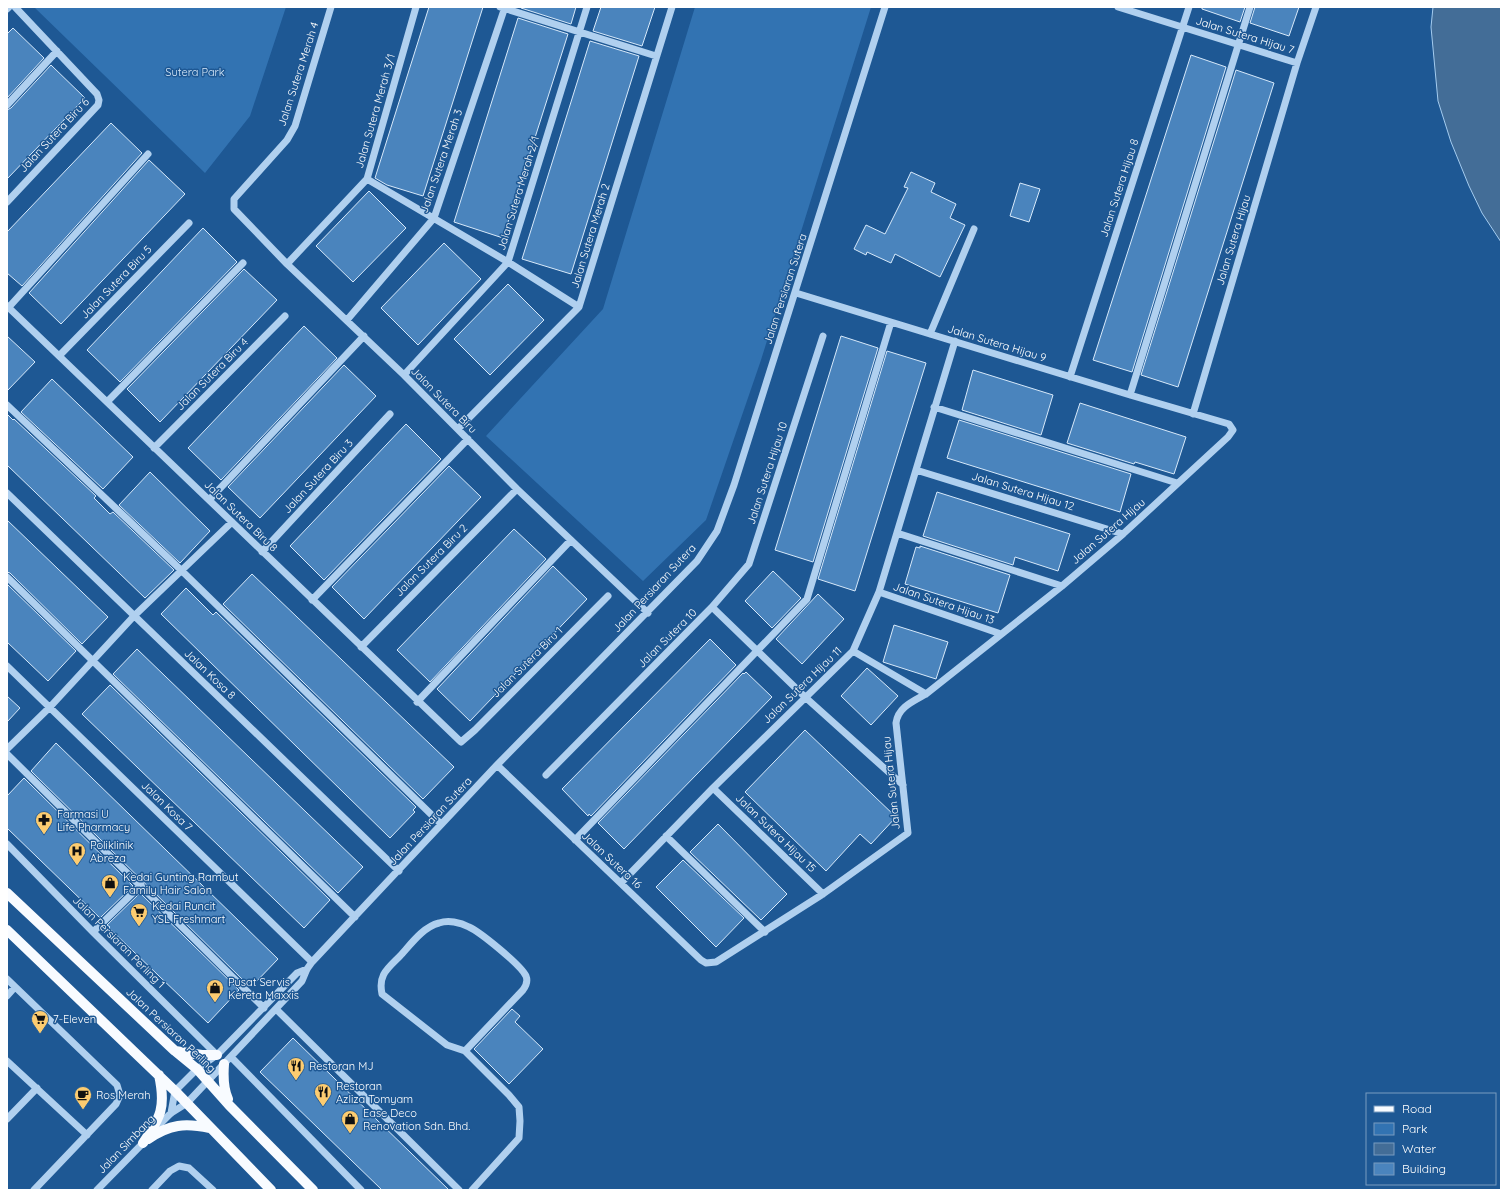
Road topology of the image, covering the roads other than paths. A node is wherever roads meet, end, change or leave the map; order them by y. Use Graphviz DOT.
graph roads {
  1 [pos="9,7"];
  2 [pos="15,7"];
  3 [pos="331,7"];
  4 [pos="416,7"];
  5 [pos="587,7"];
  6 [pos="672,7"];
  7 [pos="885,7"];
  8 [pos="1121,7"];
  9 [pos="1189,7"];
  10 [pos="1250,7"];
  11 [pos="1316,7"];
  12 [pos="503,8"];
  13 [pos="7,9"];
  14 [pos="1182,27"];
  15 [pos="579,32"];
  16 [pos="1238,44"];
  17 [pos="56,51"];
  18 [pos="656,56"];
  19 [pos="1297,63"];
  20 [pos="7,105"];
  21 [pos="148,154"];
  22 [pos="367,178"];
  23 [pos="234,199"];
  24 [pos="7,202"];
  25 [pos="434,218"];
  26 [pos="189,224"];
  27 [pos="974,229"];
  28 [pos="508,262"];
  29 [pos="242,263"];
  30 [pos="287,264"];
  31 [pos="796,293"];
  32 [pos="8,306"];
  33 [pos="579,307"];
  34 [pos="284,316"];
  35 [pos="347,320"];
  36 [pos="891,322"];
  37 [pos="930,334"];
  38 [pos="364,336"];
  39 [pos="823,336"];
  40 [pos="955,341"];
  41 [pos="60,356"];
  42 [pos="404,375"];
  43 [pos="1070,377"];
  44 [pos="1130,395"];
  45 [pos="107,402"];
  46 [pos="7,406"];
  47 [pos="934,407"];
  48 [pos="390,414"];
  49 [pos="1193,414"];
  50 [pos="458,429"];
  51 [pos="468,439"];
  52 [pos="154,448"];
  53 [pos="916,470"];
  54 [pos="1177,483"];
  55 [pos="517,489"];
  56 [pos="7,493"];
  57 [pos="209,500"];
  58 [pos="232,522"];
  59 [pos="897,532"];
  60 [pos="1124,534"];
  61 [pos="571,540"];
  62 [pos="262,552"];
  63 [pos="182,571"];
  64 [pos="7,577"];
  65 [pos="1062,586"];
  66 [pos="879,592"];
  67 [pos="608,596"];
  68 [pos="312,600"];
  69 [pos="712,607"];
  70 [pos="648,613"];
  71 [pos="134,616"];
  72 [pos="1001,634"];
  73 [pos="361,647"];
  74 [pos="757,651"];
  75 [pos="853,651"];
  76 [pos="92,661"];
  77 [pos="7,666"];
  78 [pos="926,694"];
  79 [pos="805,697"];
  80 [pos="417,702"];
  81 [pos="50,707"];
  82 [pos="461,742"];
  83 [pos="7,749"];
  84 [pos="7,754"];
  85 [pos="497,765"];
  86 [pos="546,775"];
  87 [pos="903,785"];
  88 [pos="712,788"];
  89 [pos="441,824"];
  90 [pos="666,836"];
  91 [pos="575,840"];
  92 [pos="7,844"];
  93 [pos="399,871"];
  94 [pos="620,883"];
  95 [pos="141,885"];
  96 [pos="7,893"];
  97 [pos="823,894"];
  98 [pos="355,917"];
  99 [pos="7,930"];
  100 [pos="93,932"];
  101 [pos="765,932"];
  102 [pos="312,962"];
  103 [pos="716,962"];
  104 [pos="307,968"];
  105 [pos="7,979"];
  106 [pos="16,987"];
  107 [pos="7,996"];
  108 [pos="264,1008"];
  109 [pos="276,1009"];
  110 [pos="175,1051"];
  111 [pos="465,1051"];
  112 [pos="217,1055"];
  113 [pos="228,1060"];
  114 [pos="7,1062"];
  115 [pos="197,1069"];
  116 [pos="159,1075"];
  117 [pos="209,1081"];
  118 [pos="37,1088"];
  119 [pos="175,1091"];
  120 [pos="187,1103"];
  121 [pos="230,1105"];
  122 [pos="171,1113"];
  123 [pos="7,1119"];
  124 [pos="210,1128"];
  125 [pos="87,1135"];
  126 [pos="143,1143"];
  127 [pos="34,1190"];
  128 [pos="97,1190"];
  129 [pos="152,1190"];
  130 [pos="212,1190"];
  131 [pos="271,1190"];
  132 [pos="313,1190"];
  133 [pos="361,1190"];
  134 [pos="459,1190"];
  135 [pos="472,1190"];
  1 -- 13 [label="street"];
  2 -- 17 [label="street"];
  3 -- 23 [label="street, Jalan Sutera Merah 4"];
  4 -- 22 [label="street, Jalan Sutera Merah 3/1"];
  5 -- 15 [label="street, Jalan Sutera Merah 2/1"];
  6 -- 18 [label="street, Jalan Sutera Merah 2"];
  7 -- 31 [label="street, Jalan Persiaran Sutera"];
  8 -- 14 [label="street, Jalan Sutera Hijau 7"];
  9 -- 14 [label="street, Jalan Sutera Hijau 8"];
  10 -- 16 [label="street"];
  11 -- 19 [label="street, Jalan Sutera Hijau"];
  12 -- 15 [label="street"];
  12 -- 25 [label="street, Jalan Sutera Merah 3"];
  14 -- 16 [label="street, Jalan Sutera Hijau 7"];
  14 -- 43 [label="street, Jalan Sutera Hijau 8"];
  15 -- 18 [label="street"];
  15 -- 28 [label="street, Jalan Sutera Merah 2/1"];
  16 -- 19 [label="street, Jalan Sutera Hijau 7"];
  16 -- 44 [label="street"];
  17 -- 20 [label="street"];
  17 -- 24 [label="street, Jalan Sutera Biru 6"];
  18 -- 33 [label="street, Jalan Sutera Merah 2"];
  19 -- 49 [label="street, Jalan Sutera Hijau"];
  21 -- 32 [label="street"];
  22 -- 25 [label="street"];
  22 -- 30 [label="street, Jalan Sutera Merah 3/1"];
  23 -- 30 [label="street, Jalan Sutera Biru"];
  25 -- 28 [label="street"];
  25 -- 35 [label="street, Jalan Sutera Merah 3"];
  26 -- 41 [label="street, Jalan Sutera Biru 5"];
  27 -- 37 [label="street"];
  28 -- 33 [label="street"];
  28 -- 42 [label="street, Jalan Sutera Merah 2/1"];
  29 -- 45 [label="street"];
  30 -- 35 [label="street, Jalan Sutera Biru"];
  31 -- 36 [label="street, Jalan Sutera Hijau 9"];
  31 -- 70 [label="street, Jalan Persiaran Sutera"];
  32 -- 41 [label="street, Jalan Sutera Biru 8"];
  33 -- 50 [label="street, Jalan Sutera Merah 2"];
  34 -- 52 [label="street, Jalan Sutera Biru 4"];
  35 -- 38 [label="street, Jalan Sutera Biru"];
  36 -- 37 [label="street, Jalan Sutera Hijau 9"];
  36 -- 74 [label="street"];
  37 -- 40 [label="street, Jalan Sutera Hijau 9"];
  38 -- 42 [label="street, Jalan Sutera Biru"];
  38 -- 57 [label="street"];
  39 -- 69 [label="street, Jalan Sutera Hijau 10"];
  40 -- 43 [label="street, Jalan Sutera Hijau 9"];
  40 -- 47 [label="street, Jalan Sutera Hijau 11"];
  41 -- 45 [label="street, Jalan Sutera Biru 8"];
  42 -- 50 [label="street, Jalan Sutera Biru"];
  43 -- 44 [label="street, Jalan Sutera Hijau 9"];
  44 -- 49 [label="street, Jalan Sutera Hijau 9"];
  45 -- 52 [label="street, Jalan Sutera Biru 8"];
  46 -- 63 [label="street"];
  47 -- 53 [label="street, Jalan Sutera Hijau 11"];
  47 -- 54 [label="street"];
  48 -- 62 [label="street, Jalan Sutera Biru 3"];
  49 -- 54 [label="street, Jalan Sutera Hijau"];
  50 -- 51 [label="street, Jalan Sutera Biru"];
  51 -- 55 [label="street, Jalan Sutera Biru"];
  51 -- 68 [label="street"];
  52 -- 57 [label="street, Jalan Sutera Biru 8"];
  53 -- 59 [label="street, Jalan Sutera Hijau 11"];
  53 -- 60 [label="street, Jalan Sutera Hijau 12"];
  54 -- 60 [label="street, Jalan Sutera Hijau"];
  55 -- 61 [label="street, Jalan Sutera Biru"];
  55 -- 73 [label="street, Jalan Sutera Biru 2"];
  56 -- 71 [label="street, Jalan Kosa 8"];
  57 -- 58 [label="street, Jalan Sutera Biru 8"];
  58 -- 62 [label="street, Jalan Sutera Biru 8"];
  58 -- 63 [label="street"];
  59 -- 65 [label="street"];
  59 -- 66 [label="street, Jalan Sutera Hijau 11"];
  60 -- 65 [label="street, Jalan Sutera Hijau"];
  61 -- 70 [label="street, Jalan Sutera Biru"];
  61 -- 80 [label="street"];
  62 -- 68 [label="street, Jalan Sutera Biru 8"];
  63 -- 71 [label="street"];
  63 -- 89 [label="street"];
  64 -- 76 [label="street"];
  65 -- 72 [label="street, Jalan Sutera Hijau"];
  66 -- 72 [label="street, Jalan Sutera Hijau 13"];
  66 -- 75 [label="street, Jalan Sutera Hijau 11"];
  67 -- 82 [label="street, Jalan Sutera Biru 1"];
  68 -- 73 [label="street, Jalan Sutera Biru 8"];
  69 -- 74 [label="street, Jalan Sutera 10"];
  69 -- 86 [label="street, Jalan Sutera 10"];
  70 -- 85 [label="street, Jalan Persiaran Sutera"];
  71 -- 76 [label="street"];
  71 -- 93 [label="street, Jalan Kosa 8"];
  72 -- 78 [label="street, Jalan Sutera Hijau"];
  73 -- 80 [label="street, Jalan Sutera Biru 8"];
  74 -- 79 [label="street, Jalan Sutera 10"];
  74 -- 91 [label="street"];
  75 -- 78 [label="street"];
  75 -- 79 [label="street, Jalan Sutera Hijau 11"];
  76 -- 81 [label="street"];
  76 -- 98 [label="street"];
  77 -- 81 [label="street, Jalan Kosa 7"];
  78 -- 87 [label="street, Jalan Sutera Hijau"];
  79 -- 87 [label="street, Jalan Sutera 10"];
  79 -- 88 [label="street, Jalan Sutera Hijau 11"];
  80 -- 82 [label="street, Jalan Sutera Biru 8"];
  81 -- 83 [label="street"];
  81 -- 102 [label="street, Jalan Kosa 7"];
  84 -- 95 [label="street"];
  85 -- 89 [label="street, Jalan Persiaran Sutera"];
  85 -- 91 [label="street, Jalan Sutera 16"];
  87 -- 97 [label="street, Jalan Sutera Hijau"];
  88 -- 90 [label="street, Jalan Sutera Hijau 11"];
  88 -- 97 [label="street, Jalan Sutera Hijau 15"];
  89 -- 93 [label="street, Jalan Persiaran Sutera"];
  90 -- 94 [label="street, Jalan Sutera Hijau 11"];
  90 -- 101 [label="street"];
  91 -- 94 [label="street, Jalan Sutera 16"];
  92 -- 100 [label="street, Jalan Persiaran Perling 1"];
  93 -- 98 [label="street, Jalan Persiaran Sutera"];
  94 -- 103 [label="street, Jalan Sutera 16"];
  95 -- 100 [label="street"];
  95 -- 108 [label="street"];
  96 -- 110 [label="main road, Jalan Persiaran Perling"];
  97 -- 101 [label="street, Jalan Sutera Hijau"];
  98 -- 102 [label="street, Jalan Persiaran Sutera"];
  99 -- 116 [label="main road"];
  100 -- 112 [label="street, Jalan Persiaran Perling 1"];
  101 -- 103 [label="street, Jalan Sutera Hijau"];
  102 -- 104 [label="street, Jalan Persiaran Sutera"];
  104 -- 108 [label="street, Jalan Persiaran Sutera"];
  104 -- 109 [label="street, Jalan Persiaran Sutera"];
  105 -- 106 [label="street"];
  106 -- 107 [label="street"];
  106 -- 125 [label="street"];
  108 -- 112 [label="street, Jalan Persiaran Sutera"];
  109 -- 113 [label="street, Jalan Persiaran Sutera"];
  109 -- 134 [label="street"];
  110 -- 112 [label="main road"];
  110 -- 115 [label="main road, Jalan Persiaran Perling"];
  111 -- 111 [label="street"];
  111 -- 135 [label="street"];
  112 -- 115 [label="street, Jalan Persiaran Sutera"];
  113 -- 117 [label="street, Jalan Persiaran Sutera"];
  113 -- 121 [label="main road"];
  113 -- 133 [label="street"];
  114 -- 118 [label="street"];
  115 -- 117 [label="main road, Jalan Persiaran Perling"];
  115 -- 119 [label="street, Jalan Persiaran Sutera"];
  116 -- 119 [label="main road"];
  116 -- 126 [label="main road"];
  117 -- 120 [label="street, Jalan Persiaran Sutera"];
  117 -- 121 [label="main road, Jalan Persiaran Perling"];
  118 -- 123 [label="street"];
  118 -- 125 [label="street"];
  119 -- 120 [label="main road"];
  119 -- 122 [label="street"];
  120 -- 122 [label="street, Jalan Persiaran Sutera"];
  120 -- 124 [label="main road"];
  121 -- 132 [label="main road, Jalan Persiaran Perling"];
  122 -- 126 [label="street, Jalan Simbang"];
  124 -- 126 [label="main road"];
  124 -- 131 [label="main road"];
  125 -- 127 [label="street"];
  126 -- 128 [label="street, Jalan Simbang"];
  129 -- 130 [label="street"];
}
